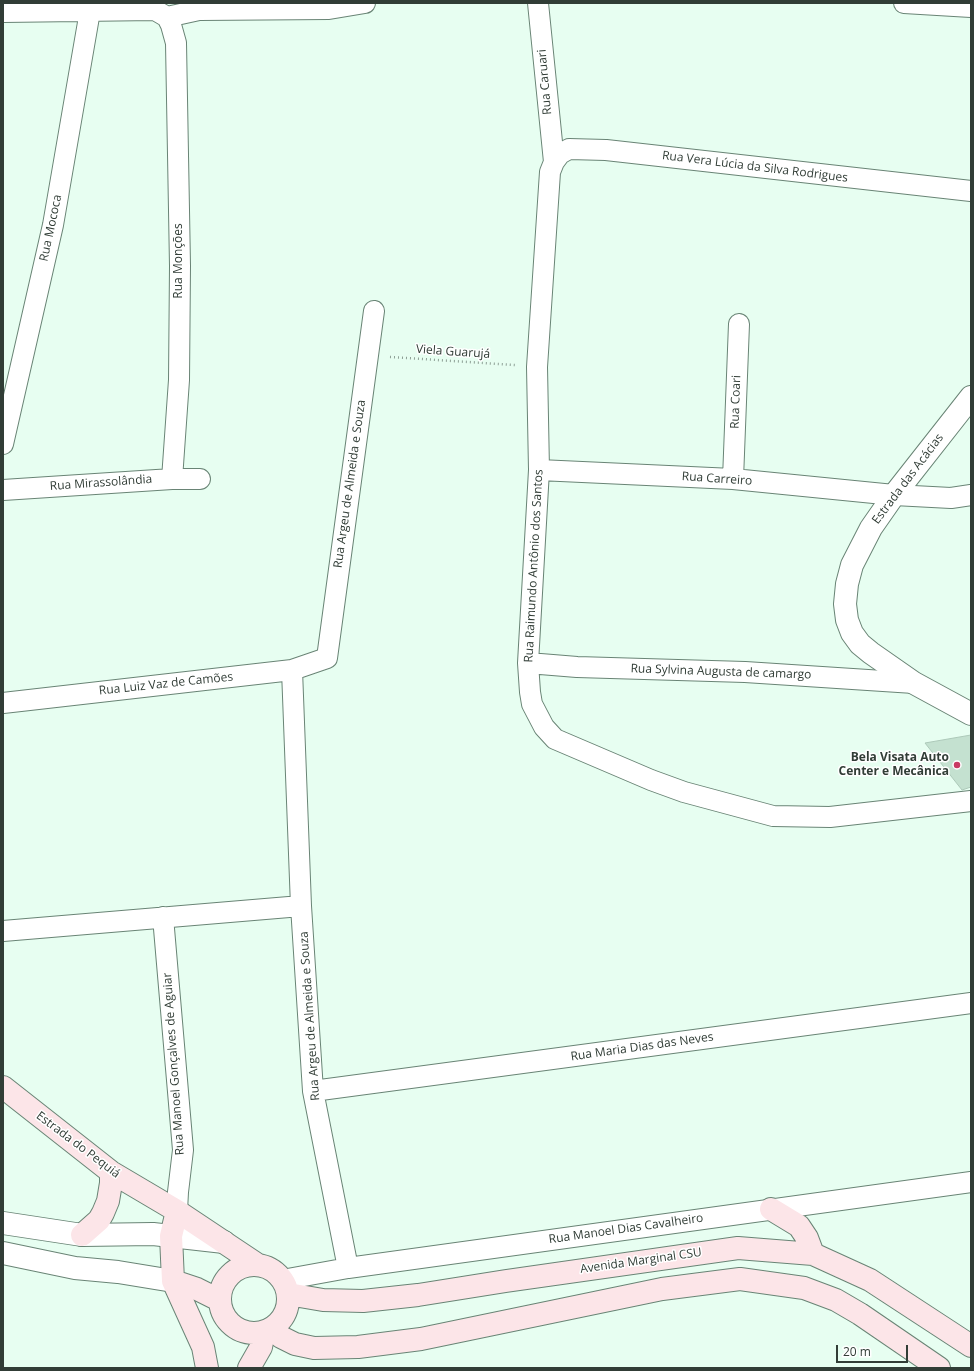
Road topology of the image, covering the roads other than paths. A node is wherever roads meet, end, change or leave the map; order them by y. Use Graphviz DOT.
graph roads {
  1 [pos="538,3"];
  2 [pos="904,3"];
  3 [pos="360,4"];
  4 [pos="971,7"];
  5 [pos="90,11"];
  6 [pos="3,12"];
  7 [pos="167,17"];
  8 [pos="552,167"];
  9 [pos="971,191"];
  10 [pos="374,311"];
  11 [pos="739,324"];
  12 [pos="971,397"];
  13 [pos="3,444"];
  14 [pos="539,470"];
  15 [pos="172,479"];
  16 [pos="200,479"];
  17 [pos="733,479"];
  18 [pos="3,490"];
  19 [pos="894,495"];
  20 [pos="971,495"];
  21 [pos="327,658"];
  22 [pos="528,663"];
  23 [pos="292,670"];
  24 [pos="914,683"];
  25 [pos="3,703"];
  26 [pos="971,714"];
  27 [pos="971,801"];
  28 [pos="301,906"];
  29 [pos="163,917"];
  30 [pos="3,931"];
  31 [pos="971,1003"];
  32 [pos="3,1087"];
  33 [pos="314,1091"];
  34 [pos="111,1172"];
  35 [pos="971,1182"];
  36 [pos="771,1209"];
  37 [pos="177,1211"];
  38 [pos="3,1223"];
  39 [pos="82,1236"];
  40 [pos="171,1236"];
  41 [pos="224,1242"];
  42 [pos="3,1253"];
  43 [pos="813,1254"];
  44 [pos="258,1265"];
  45 [pos="348,1268"];
  46 [pos="173,1281"];
  47 [pos="285,1287"];
  48 [pos="220,1303"];
  49 [pos="267,1331"];
  50 [pos="203,1346"];
  51 [pos="971,1346"];
  52 [pos="207,1368"];
  53 [pos="249,1368"];
  54 [pos="939,1368"];
  1 -- 8 [label="street, Rua Caruari"];
  2 -- 4 [label="street"];
  3 -- 7 [label="street"];
  5 -- 6 [label="street"];
  5 -- 7 [label="street"];
  5 -- 13 [label="street, Rua Mococa"];
  7 -- 15 [label="street, Rua Monções"];
  8 -- 9 [label="street, Rua Vera Lúcia da Silva Rodrigues"];
  8 -- 14 [label="street, Rua Raimundo Antônio dos Santos"];
  10 -- 21 [label="street, Rua Argeu de Almeida e Souza"];
  11 -- 17 [label="street, Rua Coari"];
  12 -- 19 [label="street, Estrada das Acácias"];
  14 -- 17 [label="street, Rua Carreiro"];
  14 -- 22 [label="street, Rua Raimundo Antônio dos Santos"];
  15 -- 16 [label="street, Rua Mirassolândia"];
  15 -- 18 [label="street, Rua Mirassolândia"];
  17 -- 19 [label="street, Rua Carreiro"];
  19 -- 20 [label="street, Rua Carreiro"];
  19 -- 24 [label="street, Estrada das Acácias"];
  21 -- 23 [label="street, Rua Luiz Vaz de Camões"];
  22 -- 24 [label="street, Rua Sylvina Augusta de camargo"];
  22 -- 27 [label="street, Rua Raimundo Antônio dos Santos"];
  23 -- 25 [label="street, Rua Luiz Vaz de Camões"];
  23 -- 28 [label="street, Rua Argeu de Almeida e Souza"];
  24 -- 26 [label="street, Estrada das Acácias"];
  28 -- 29 [label="street"];
  28 -- 33 [label="street, Rua Argeu de Almeida e Souza"];
  29 -- 30 [label="street"];
  29 -- 37 [label="street, Rua Manoel Gonçalves de Aguiar"];
  31 -- 33 [label="street, Rua Maria Dias das Neves"];
  32 -- 34 [label="main road, Estrada do Pequiá"];
  33 -- 45 [label="street, Rua Argeu de Almeida e Souza"];
  34 -- 37 [label="main road, Estrada do Pequiá"];
  34 -- 39 [label="main road"];
  35 -- 36 [label="street, Rua Manoel Dias Cavalheiro"];
  36 -- 43 [label="main road"];
  36 -- 45 [label="street, Rua Manoel Dias Cavalheiro"];
  37 -- 40 [label="main road"];
  37 -- 41 [label="main road, Estrada do Pequiá"];
  38 -- 39 [label="street"];
  39 -- 40 [label="street"];
  40 -- 41 [label="street"];
  40 -- 46 [label="main road"];
  41 -- 44 [label="main road, Estrada do Pequiá"];
  42 -- 46 [label="street"];
  43 -- 47 [label="main road, Avenida Marginal CSU"];
  43 -- 51 [label="main road, Avenida Marginal CSU"];
  44 -- 47 [label="main road"];
  44 -- 48 [label="main road"];
  45 -- 47 [label="street, Rua Manoel Dias Cavalheiro"];
  46 -- 48 [label="main road"];
  46 -- 50 [label="main road"];
  47 -- 49 [label="main road"];
  48 -- 49 [label="main road"];
  48 -- 50 [label="main road"];
  49 -- 53 [label="main road"];
  49 -- 54 [label="main road"];
  50 -- 52 [label="main road"];
}
